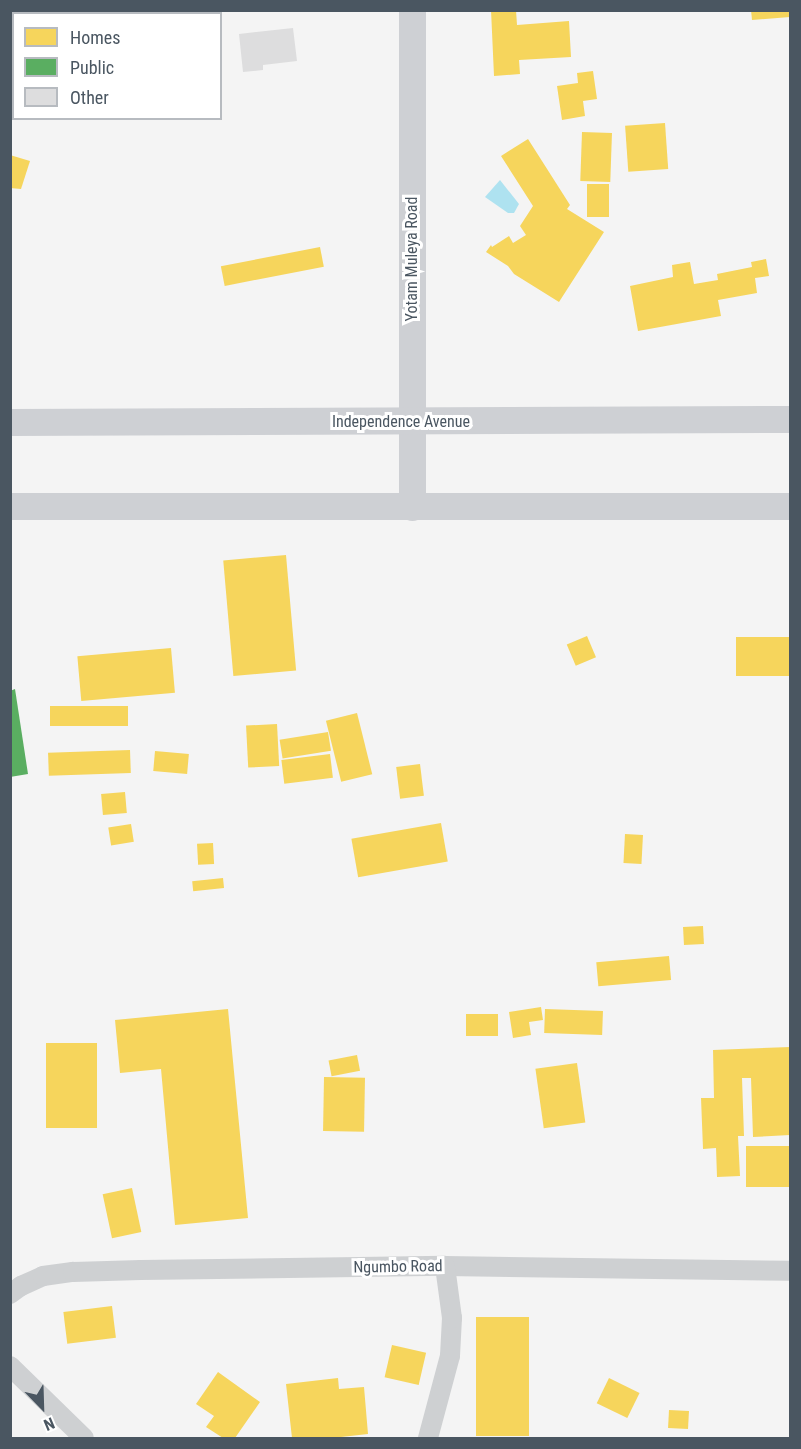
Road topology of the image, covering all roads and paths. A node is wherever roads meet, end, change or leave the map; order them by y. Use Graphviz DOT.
graph roads {
  1 [pos="412,10"];
  2 [pos="790,419"];
  3 [pos="10,422"];
  4 [pos="413,422"];
  5 [pos="10,506"];
  6 [pos="790,506"];
  7 [pos="412,507"];
  8 [pos="445,1266"];
  9 [pos="790,1270"];
  10 [pos="10,1294"];
  11 [pos="10,1366"];
  12 [pos="84,1438"];
  13 [pos="428,1438"];
  1 -- 4 [label="main road, Yotam Muleya Road"];
  2 -- 4 [label="main road, Independence Avenue"];
  3 -- 4 [label="main road, Independence Avenue"];
  4 -- 7 [label="main road, Yotam Muleya Road"];
  5 -- 7 [label="main road"];
  6 -- 7 [label="main road"];
  8 -- 9 [label="street, Ngumbo Road"];
  8 -- 10 [label="street, Ngumbo Road"];
  8 -- 13 [label="street"];
  11 -- 12 [label="street"];
}
